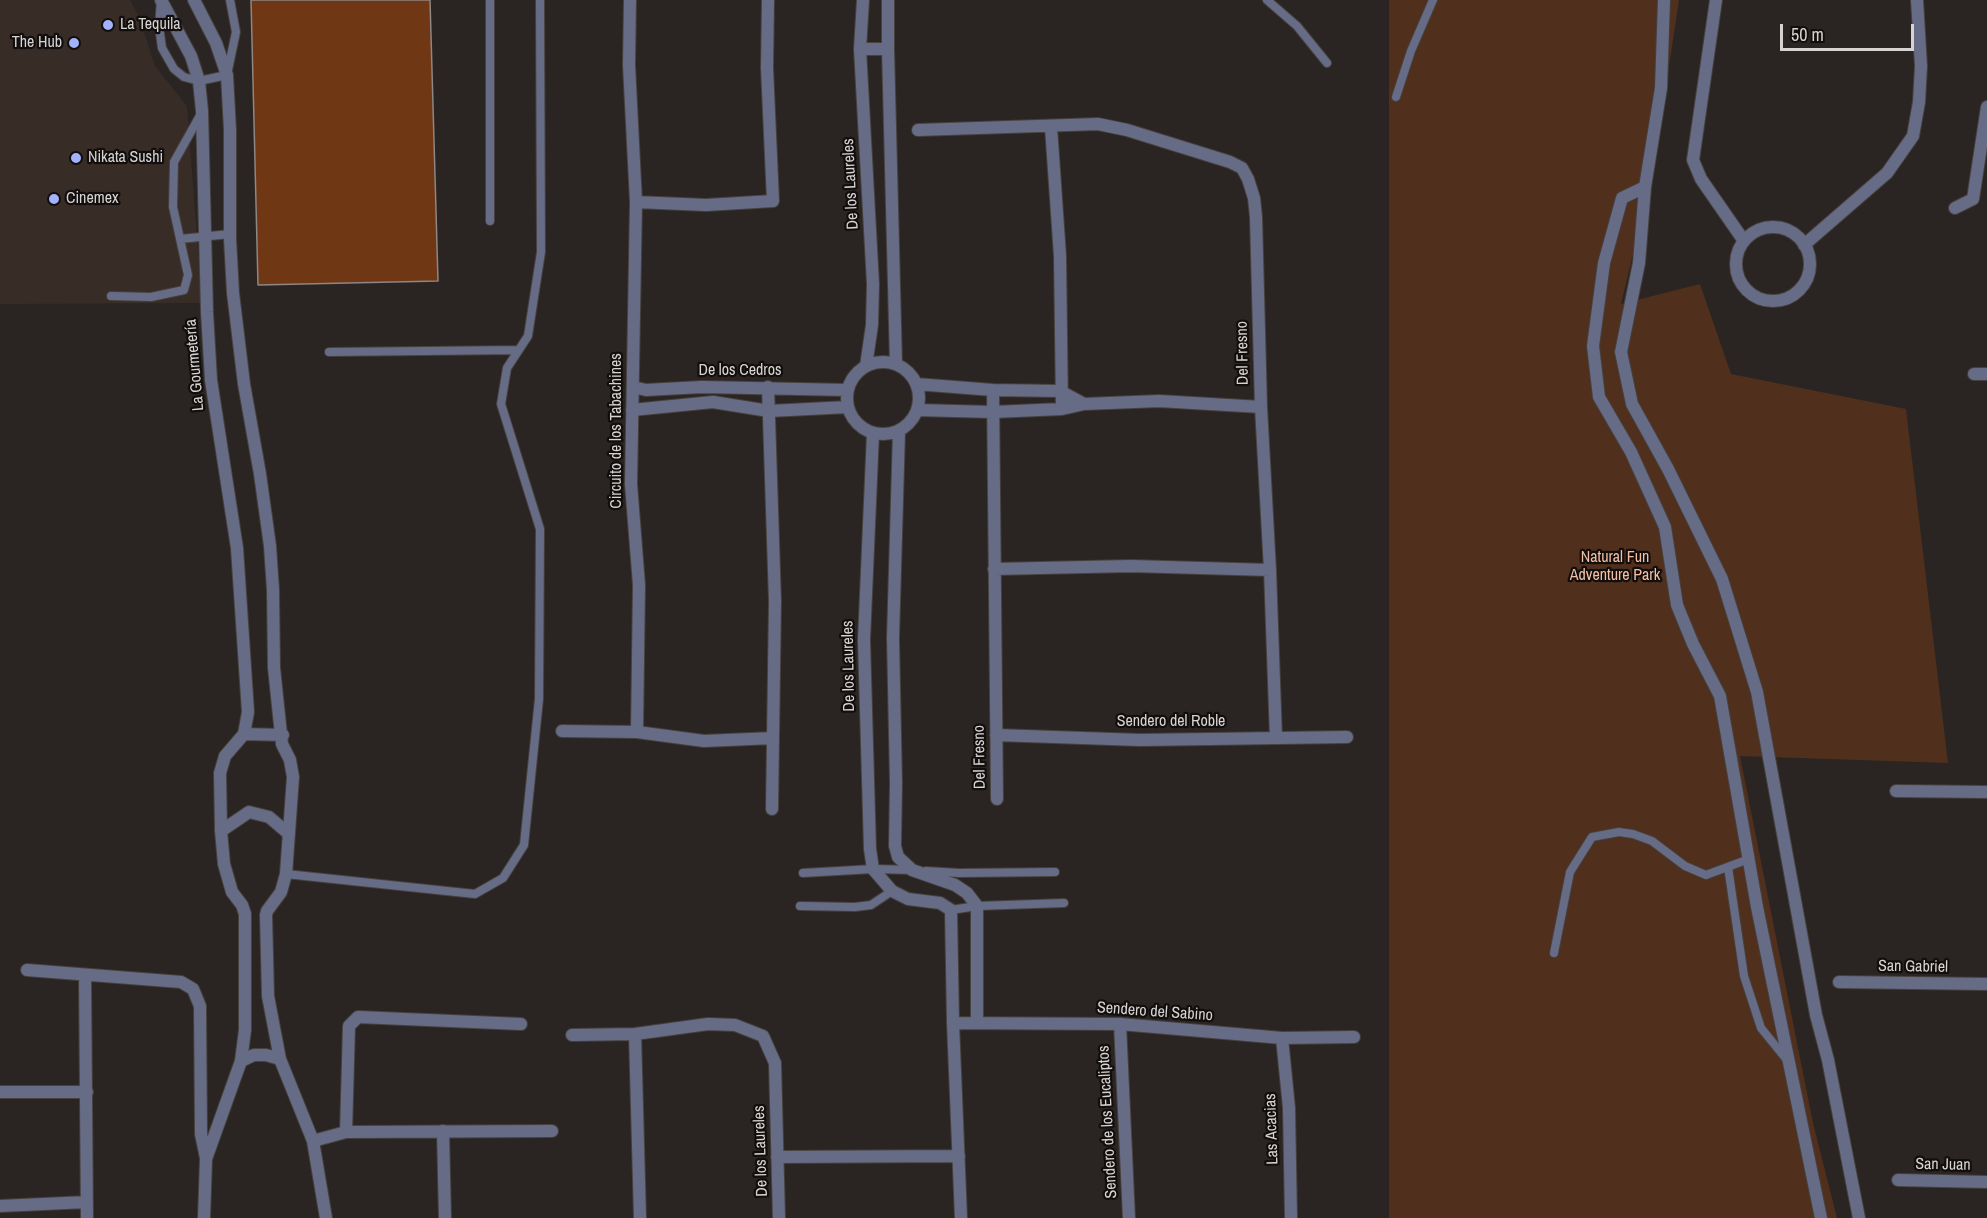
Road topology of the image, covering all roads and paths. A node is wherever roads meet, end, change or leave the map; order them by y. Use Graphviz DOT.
graph roads {
  1 [pos="161,0"];
  2 [pos="194,0"];
  3 [pos="230,0"];
  4 [pos="490,0"];
  5 [pos="540,0"];
  6 [pos="630,0"];
  7 [pos="768,0"];
  8 [pos="863,0"];
  9 [pos="888,0"];
  10 [pos="1267,0"];
  11 [pos="1433,0"];
  12 [pos="1664,0"];
  13 [pos="1716,0"];
  14 [pos="1917,0"];
  15 [pos="860,49"];
  16 [pos="888,49"];
  17 [pos="1327,63"];
  18 [pos="227,75"];
  19 [pos="199,81"];
  20 [pos="1396,97"];
  21 [pos="1987,106"];
  22 [pos="202,111"];
  23 [pos="1051,127"];
  24 [pos="918,130"];
  25 [pos="1644,186"];
  26 [pos="636,201"];
  27 [pos="1955,208"];
  28 [pos="490,221"];
  29 [pos="230,234"];
  30 [pos="205,238"];
  31 [pos="180,239"];
  32 [pos="1744,241"];
  33 [pos="1804,244"];
  34 [pos="111,296"];
  35 [pos="518,350"];
  36 [pos="329,352"];
  37 [pos="896,364"];
  38 [pos="866,366"];
  39 [pos="916,384"];
  40 [pos="633,387"];
  41 [pos="768,387"];
  42 [pos="847,390"];
  43 [pos="993,390"];
  44 [pos="1060,392"];
  45 [pos="1084,404"];
  46 [pos="848,407"];
  47 [pos="1261,407"];
  48 [pos="632,410"];
  49 [pos="917,410"];
  50 [pos="1062,410"];
  51 [pos="770,411"];
  52 [pos="993,412"];
  53 [pos="899,431"];
  54 [pos="873,433"];
  55 [pos="994,569"];
  56 [pos="1270,570"];
  57 [pos="562,731"];
  58 [pos="637,732"];
  59 [pos="244,734"];
  60 [pos="283,735"];
  61 [pos="996,735"];
  62 [pos="1347,737"];
  63 [pos="773,738"];
  64 [pos="1276,738"];
  65 [pos="1896,791"];
  66 [pos="1987,792"];
  67 [pos="997,799"];
  68 [pos="772,809"];
  69 [pos="221,831"];
  70 [pos="289,834"];
  71 [pos="1749,859"];
  72 [pos="1728,867"];
  73 [pos="873,869"];
  74 [pos="912,870"];
  75 [pos="1055,872"];
  76 [pos="803,873"];
  77 [pos="286,874"];
  78 [pos="892,891"];
  79 [pos="1064,903"];
  80 [pos="800,906"];
  81 [pos="977,906"];
  82 [pos="951,910"];
  83 [pos="1554,952"];
  84 [pos="27,970"];
  85 [pos="85,975"];
  86 [pos="1839,982"];
  87 [pos="1987,984"];
  88 [pos="953,1023"];
  89 [pos="977,1023"];
  90 [pos="521,1024"];
  91 [pos="1120,1024"];
  92 [pos="635,1034"];
  93 [pos="572,1035"];
  94 [pos="1354,1037"];
  95 [pos="1282,1038"];
  96 [pos="280,1059"];
  97 [pos="241,1060"];
  98 [pos="1789,1063"];
  99 [pos="0,1092"];
  100 [pos="87,1092"];
  101 [pos="346,1131"];
  102 [pos="443,1131"];
  103 [pos="552,1131"];
  104 [pos="312,1141"];
  105 [pos="959,1156"];
  106 [pos="777,1157"];
  107 [pos="206,1159"];
  108 [pos="1898,1180"];
  109 [pos="1987,1182"];
  110 [pos="87,1202"];
  111 [pos="0,1206"];
  112 [pos="87,1218"];
  113 [pos="204,1218"];
  114 [pos="326,1218"];
  115 [pos="445,1218"];
  116 [pos="640,1218"];
  117 [pos="779,1218"];
  118 [pos="961,1218"];
  119 [pos="1129,1218"];
  120 [pos="1291,1218"];
  121 [pos="1821,1218"];
  122 [pos="1859,1218"];
  1 -- 19 [label="street, La Gourmetería"];
  1 -- 19 [label="lane"];
  2 -- 18 [label="street"];
  3 -- 18 [label="lane"];
  4 -- 28 [label="lane"];
  5 -- 35 [label="lane"];
  6 -- 26 [label="street, Circuito de los Tabachines"];
  7 -- 26 [label="street"];
  8 -- 15 [label="street, De los Laureles"];
  9 -- 16 [label="street"];
  10 -- 17 [label="lane"];
  11 -- 20 [label="lane"];
  12 -- 25 [label="street"];
  13 -- 32 [label="street"];
  14 -- 33 [label="street"];
  15 -- 16 [label="street"];
  15 -- 38 [label="street, De los Laureles"];
  16 -- 37 [label="street"];
  18 -- 19 [label="lane"];
  18 -- 29 [label="street"];
  19 -- 22 [label="street, La Gourmetería"];
  21 -- 27 [label="street"];
  22 -- 30 [label="street, La Gourmetería"];
  22 -- 31 [label="lane"];
  23 -- 24 [label="street, Del Fresno"];
  23 -- 44 [label="street"];
  23 -- 47 [label="street, Del Fresno"];
  25 -- 71 [label="street"];
  25 -- 122 [label="street"];
  26 -- 40 [label="street, Circuito de los Tabachines"];
  29 -- 30 [label="lane"];
  29 -- 60 [label="street"];
  30 -- 31 [label="lane"];
  30 -- 59 [label="street, La Gourmetería"];
  31 -- 34 [label="lane"];
  32 -- 33 [label="street"];
  32 -- 33 [label="street"];
  35 -- 36 [label="lane"];
  35 -- 77 [label="lane"];
  37 -- 38 [label="street"];
  37 -- 39 [label="street"];
  38 -- 42 [label="street"];
  39 -- 43 [label="street"];
  39 -- 49 [label="street"];
  40 -- 41 [label="street, De los Cedros"];
  40 -- 48 [label="street, Circuito de los Tabachines"];
  41 -- 42 [label="street, De los Cedros"];
  41 -- 51 [label="street"];
  42 -- 46 [label="street"];
  43 -- 44 [label="street"];
  43 -- 52 [label="street, Del Fresno"];
  44 -- 45 [label="street"];
  44 -- 50 [label="street"];
  45 -- 47 [label="street"];
  45 -- 50 [label="street"];
  46 -- 51 [label="street, De los Cedros"];
  46 -- 54 [label="street"];
  47 -- 56 [label="street, Del Fresno"];
  48 -- 51 [label="street, De los Cedros"];
  48 -- 58 [label="street, Circuito de los Tabachines"];
  49 -- 52 [label="street"];
  49 -- 53 [label="street"];
  50 -- 52 [label="street"];
  51 -- 63 [label="street"];
  52 -- 55 [label="street, Del Fresno"];
  53 -- 54 [label="street"];
  53 -- 74 [label="street"];
  54 -- 73 [label="street, De los Laureles"];
  55 -- 56 [label="street"];
  55 -- 61 [label="street, Del Fresno"];
  56 -- 64 [label="street, Del Fresno"];
  57 -- 58 [label="street"];
  58 -- 63 [label="street"];
  59 -- 60 [label="street"];
  59 -- 69 [label="street"];
  60 -- 70 [label="street"];
  61 -- 64 [label="street, Sendero del Roble"];
  61 -- 67 [label="street, Del Fresno"];
  62 -- 64 [label="street, Sendero del Roble"];
  63 -- 68 [label="street"];
  65 -- 66 [label="street"];
  69 -- 70 [label="street"];
  69 -- 97 [label="street"];
  70 -- 77 [label="street"];
  71 -- 72 [label="lane"];
  71 -- 98 [label="street"];
  72 -- 83 [label="lane"];
  72 -- 98 [label="lane"];
  73 -- 74 [label="lane"];
  73 -- 76 [label="lane"];
  73 -- 78 [label="street"];
  74 -- 75 [label="lane"];
  74 -- 81 [label="street"];
  77 -- 96 [label="street"];
  78 -- 80 [label="lane"];
  78 -- 82 [label="street"];
  79 -- 81 [label="lane"];
  81 -- 82 [label="lane"];
  81 -- 89 [label="street"];
  82 -- 88 [label="street"];
  84 -- 85 [label="street"];
  85 -- 100 [label="street"];
  85 -- 107 [label="street"];
  86 -- 87 [label="street, San Gabriel"];
  88 -- 89 [label="street, Sendero del Sabino"];
  88 -- 105 [label="street"];
  89 -- 91 [label="street, Sendero del Sabino"];
  90 -- 101 [label="street"];
  91 -- 95 [label="street, Sendero del Sabino"];
  91 -- 119 [label="street, Sendero de los Eucaliptos"];
  92 -- 93 [label="street, De los Laureles"];
  92 -- 106 [label="street, De los Laureles"];
  92 -- 116 [label="street"];
  94 -- 95 [label="street, Sendero del Sabino"];
  95 -- 120 [label="street, Las Acacias"];
  96 -- 97 [label="street"];
  96 -- 104 [label="street"];
  97 -- 107 [label="street"];
  98 -- 121 [label="street"];
  99 -- 100 [label="street"];
  100 -- 110 [label="street"];
  101 -- 102 [label="street"];
  101 -- 104 [label="street"];
  102 -- 103 [label="street"];
  102 -- 115 [label="street"];
  104 -- 114 [label="street"];
  105 -- 106 [label="street"];
  105 -- 118 [label="street"];
  106 -- 117 [label="street, De los Laureles"];
  107 -- 113 [label="street"];
  108 -- 109 [label="street, San Juan"];
  110 -- 111 [label="street"];
  110 -- 112 [label="street"];
}
